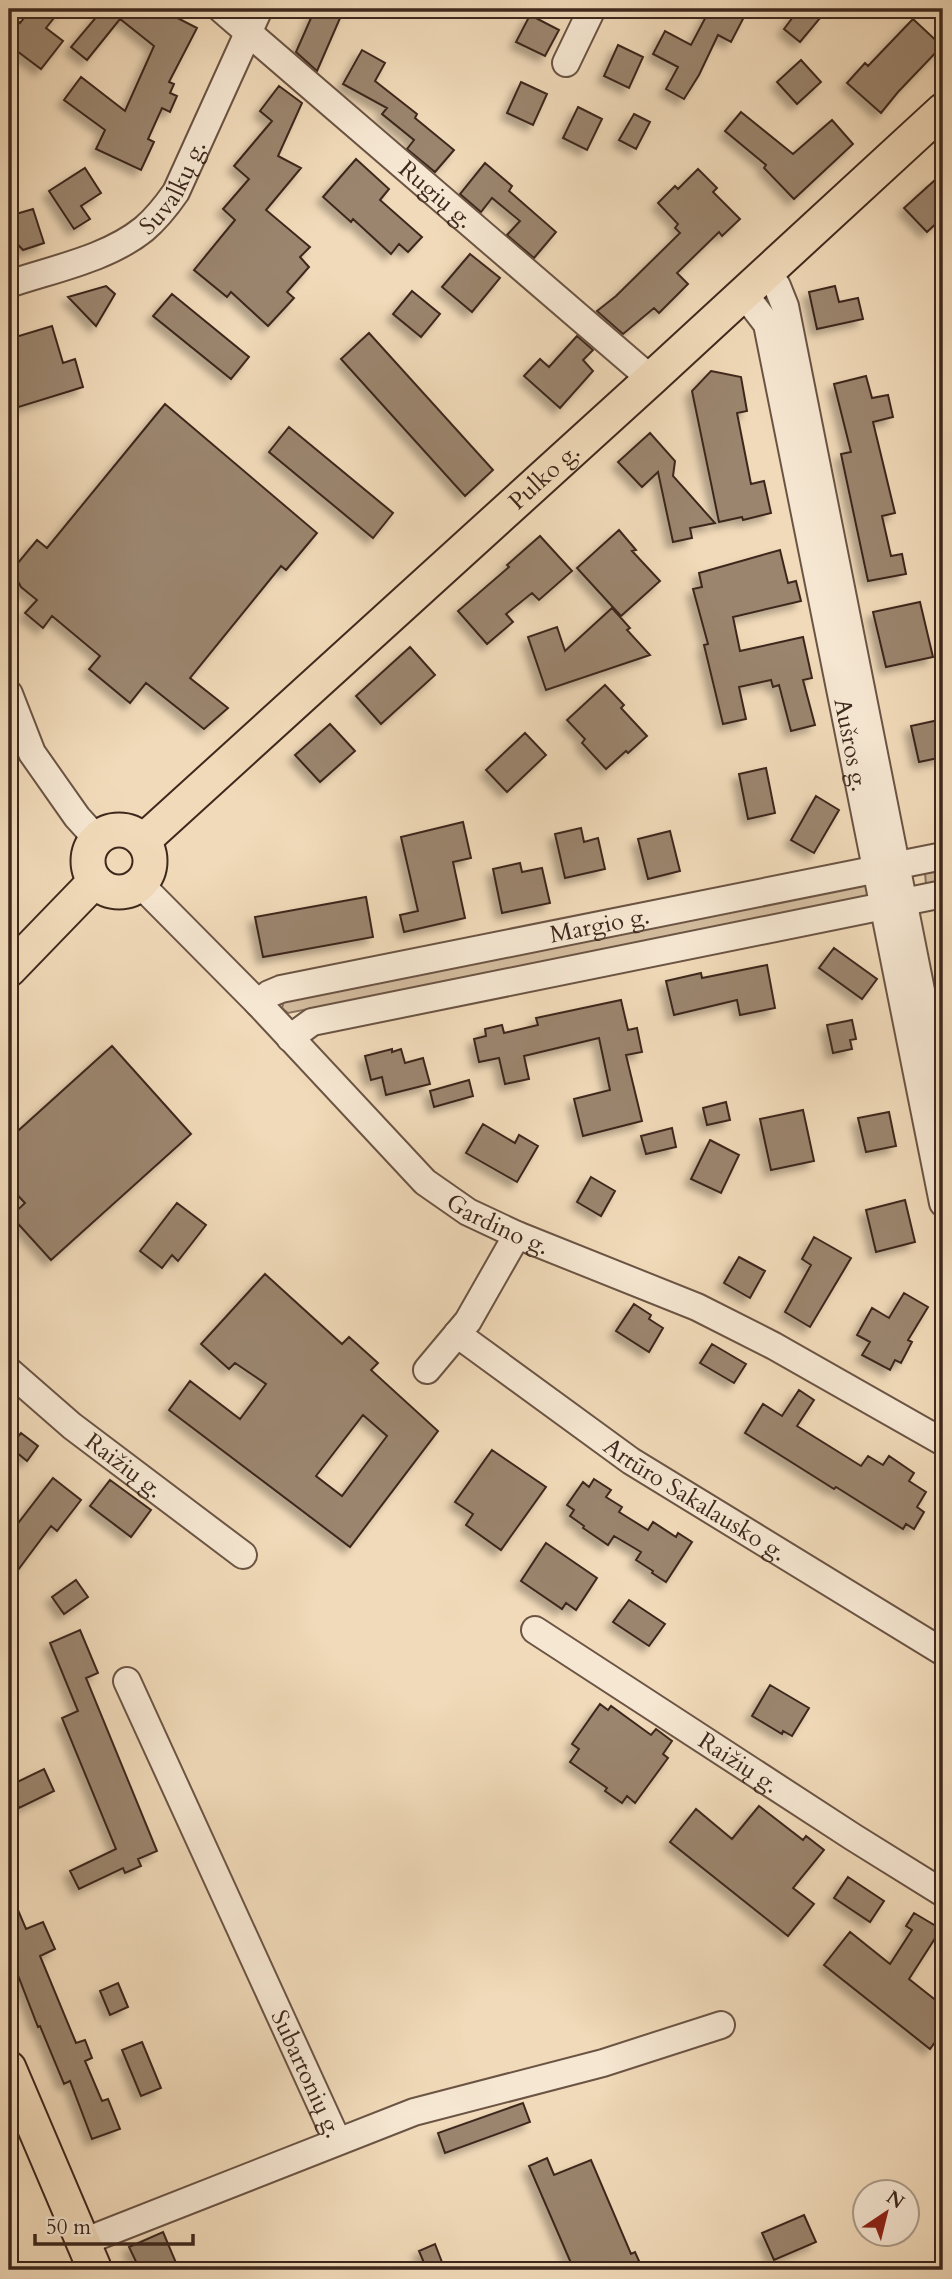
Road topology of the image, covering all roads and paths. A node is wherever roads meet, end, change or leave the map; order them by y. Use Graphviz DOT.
graph roads {
  1 [pos="221,9"];
  2 [pos="592,9"];
  3 [pos="253,20"];
  4 [pos="566,63"];
  5 [pos="943,110"];
  6 [pos="755,283"];
  7 [pos="9,284"];
  8 [pos="652,379"];
  9 [pos="9,694"];
  10 [pos="96,838"];
  11 [pos="143,841"];
  12 [pos="943,856"];
  13 [pos="886,866"];
  14 [pos="95,881"];
  15 [pos="140,884"];
  16 [pos="943,894"];
  17 [pos="894,904"];
  18 [pos="9,970"];
  19 [pos="258,1003"];
  20 [pos="290,1038"];
  21 [pos="943,1101"];
  22 [pos="943,1203"];
  23 [pos="517,1235"];
  24 [pos="457,1334"];
  25 [pos="427,1370"];
  26 [pos="9,1371"];
  27 [pos="943,1442"];
  28 [pos="243,1555"];
  29 [pos="535,1630"];
  30 [pos="943,1652"];
  31 [pos="127,1681"];
  32 [pos="943,1893"];
  33 [pos="720,2025"];
  34 [pos="9,2068"];
  35 [pos="337,2140"];
  36 [pos="89,2256"];
  1 -- 3 [label="street, Rugių g."];
  2 -- 4 [label="street"];
  3 -- 7 [label="street, Suvalkų g."];
  3 -- 8 [label="street, Rugių g."];
  5 -- 6 [label="main road, Pulko g."];
  6 -- 8 [label="main road, Pulko g."];
  6 -- 13 [label="street, Aušros g."];
  8 -- 11 [label="main road, Pulko g."];
  9 -- 10 [label="street"];
  10 -- 11 [label="main road"];
  10 -- 14 [label="main road"];
  11 -- 15 [label="main road"];
  12 -- 13 [label="street, Margio g."];
  13 -- 17 [label="street, Aušros g."];
  13 -- 19 [label="street, Margio g."];
  14 -- 15 [label="main road"];
  14 -- 18 [label="main road"];
  15 -- 19 [label="street, Gardino g."];
  16 -- 17 [label="street, Margio g."];
  17 -- 20 [label="street, Margio g."];
  17 -- 21 [label="street, Aušros g."];
  17 -- 22 [label="street, Aušros g."];
  19 -- 20 [label="street, Gardino g."];
  20 -- 23 [label="street, Gardino g."];
  23 -- 24 [label="street"];
  23 -- 27 [label="street, Gardino g."];
  24 -- 25 [label="street"];
  24 -- 30 [label="street, Artūro Sakalausko g."];
  26 -- 28 [label="street, Raižių g."];
  29 -- 32 [label="street, Raižių g."];
  31 -- 35 [label="street, Subartonių g."];
  33 -- 35 [label="street, Subartonių g."];
  34 -- 36 [label="main road"];
  35 -- 36 [label="street"];
}
